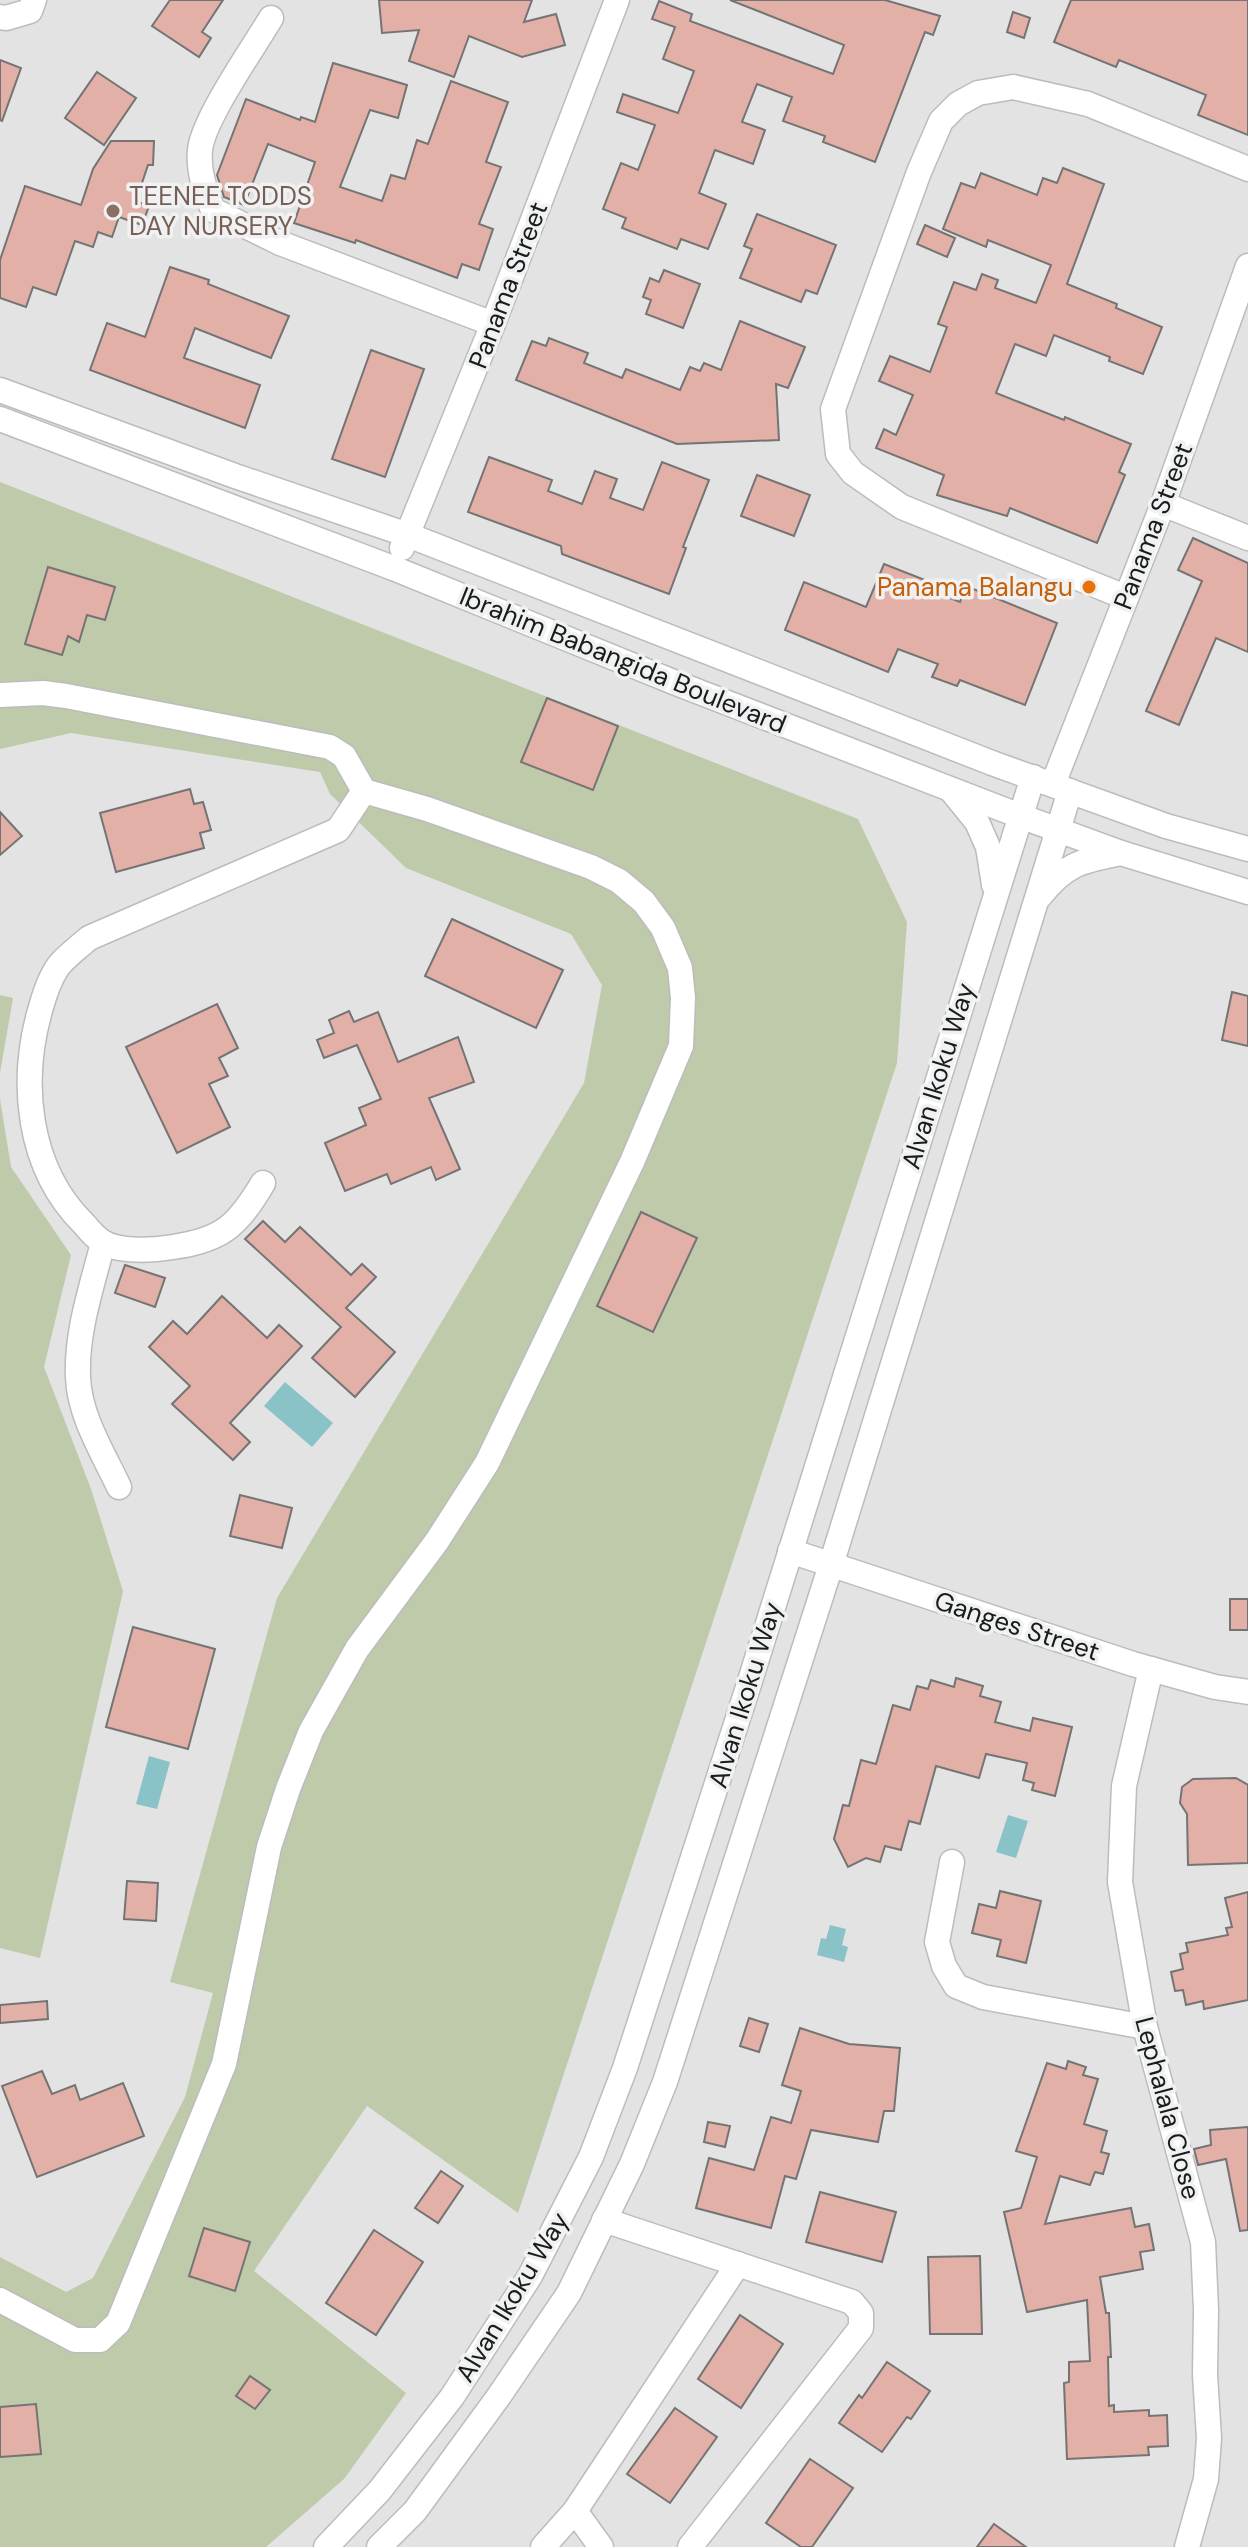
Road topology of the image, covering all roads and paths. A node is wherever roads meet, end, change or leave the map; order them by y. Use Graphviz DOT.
graph roads {
  1 [pos="34,0"];
  2 [pos="617,0"];
  3 [pos="0,17"];
  4 [pos="271,18"];
  5 [pos="1248,169"];
  6 [pos="1248,266"];
  7 [pos="493,324"];
  8 [pos="0,390"];
  9 [pos="0,419"];
  10 [pos="1163,504"];
  11 [pos="408,535"];
  12 [pos="1248,538"];
  13 [pos="393,568"];
  14 [pos="1125,597"];
  15 [pos="0,695"];
  16 [pos="1052,784"];
  17 [pos="950,789"];
  18 [pos="364,791"];
  19 [pos="1020,816"];
  20 [pos="1057,830"];
  21 [pos="1248,849"];
  22 [pos="1121,853"];
  23 [pos="1248,892"];
  24 [pos="995,895"];
  25 [pos="1034,904"];
  26 [pos="263,1183"];
  27 [pos="103,1243"];
  28 [pos="119,1487"];
  29 [pos="790,1551"];
  30 [pos="831,1565"];
  31 [pos="1151,1669"];
  32 [pos="1248,1692"];
  33 [pos="952,1862"];
  34 [pos="1145,2027"];
  35 [pos="604,2220"];
  36 [pos="738,2264"];
  37 [pos="0,2300"];
  38 [pos="575,2511"];
  39 [pos="326,2547"];
  40 [pos="379,2547"];
  41 [pos="543,2547"];
  42 [pos="601,2547"];
  43 [pos="690,2547"];
  44 [pos="1187,2547"];
  1 -- 3 [label="street"];
  2 -- 7 [label="street, Panama Street"];
  4 -- 7 [label="street"];
  5 -- 14 [label="street"];
  6 -- 10 [label="street, Panama Street"];
  7 -- 11 [label="street, Panama Street"];
  8 -- 11 [label="street, Ibrahim Babangida Boulevard"];
  9 -- 13 [label="street, Ibrahim Babangida Boulevard"];
  10 -- 12 [label="street"];
  10 -- 14 [label="street, Panama Street"];
  11 -- 13 [label="street, Panama Street"];
  11 -- 16 [label="street, Ibrahim Babangida Boulevard"];
  13 -- 17 [label="street, Ibrahim Babangida Boulevard"];
  14 -- 16 [label="street, Panama Street"];
  15 -- 18 [label="street"];
  16 -- 19 [label="street, Alvan Ikoku Way"];
  16 -- 20 [label="street, Alvan Ikoku Way"];
  16 -- 21 [label="street, Ibrahim Babangida Boulevard"];
  17 -- 19 [label="street, Ibrahim Babangida Boulevard"];
  17 -- 24 [label="street"];
  18 -- 27 [label="street"];
  18 -- 37 [label="street"];
  19 -- 20 [label="street, Ibrahim Babangida Boulevard"];
  19 -- 24 [label="street, Alvan Ikoku Way"];
  20 -- 22 [label="street, Ibrahim Babangida Boulevard"];
  20 -- 25 [label="street, Alvan Ikoku Way"];
  22 -- 23 [label="street, Ibrahim Babangida Boulevard"];
  22 -- 25 [label="street"];
  24 -- 29 [label="street, Alvan Ikoku Way"];
  25 -- 30 [label="street, Alvan Ikoku Way"];
  26 -- 27 [label="street"];
  27 -- 28 [label="street"];
  29 -- 30 [label="street, Ganges Street"];
  29 -- 39 [label="street, Alvan Ikoku Way"];
  30 -- 31 [label="street, Ganges Street"];
  30 -- 35 [label="street, Alvan Ikoku Way"];
  31 -- 32 [label="street, Ganges Street"];
  31 -- 34 [label="street, Lephalala Close"];
  33 -- 34 [label="street"];
  34 -- 44 [label="street, Lephalala Close"];
  35 -- 36 [label="street"];
  35 -- 40 [label="street, Alvan Ikoku Way"];
  36 -- 38 [label="street"];
  36 -- 43 [label="street"];
  38 -- 41 [label="street"];
  38 -- 42 [label="street"];
}
